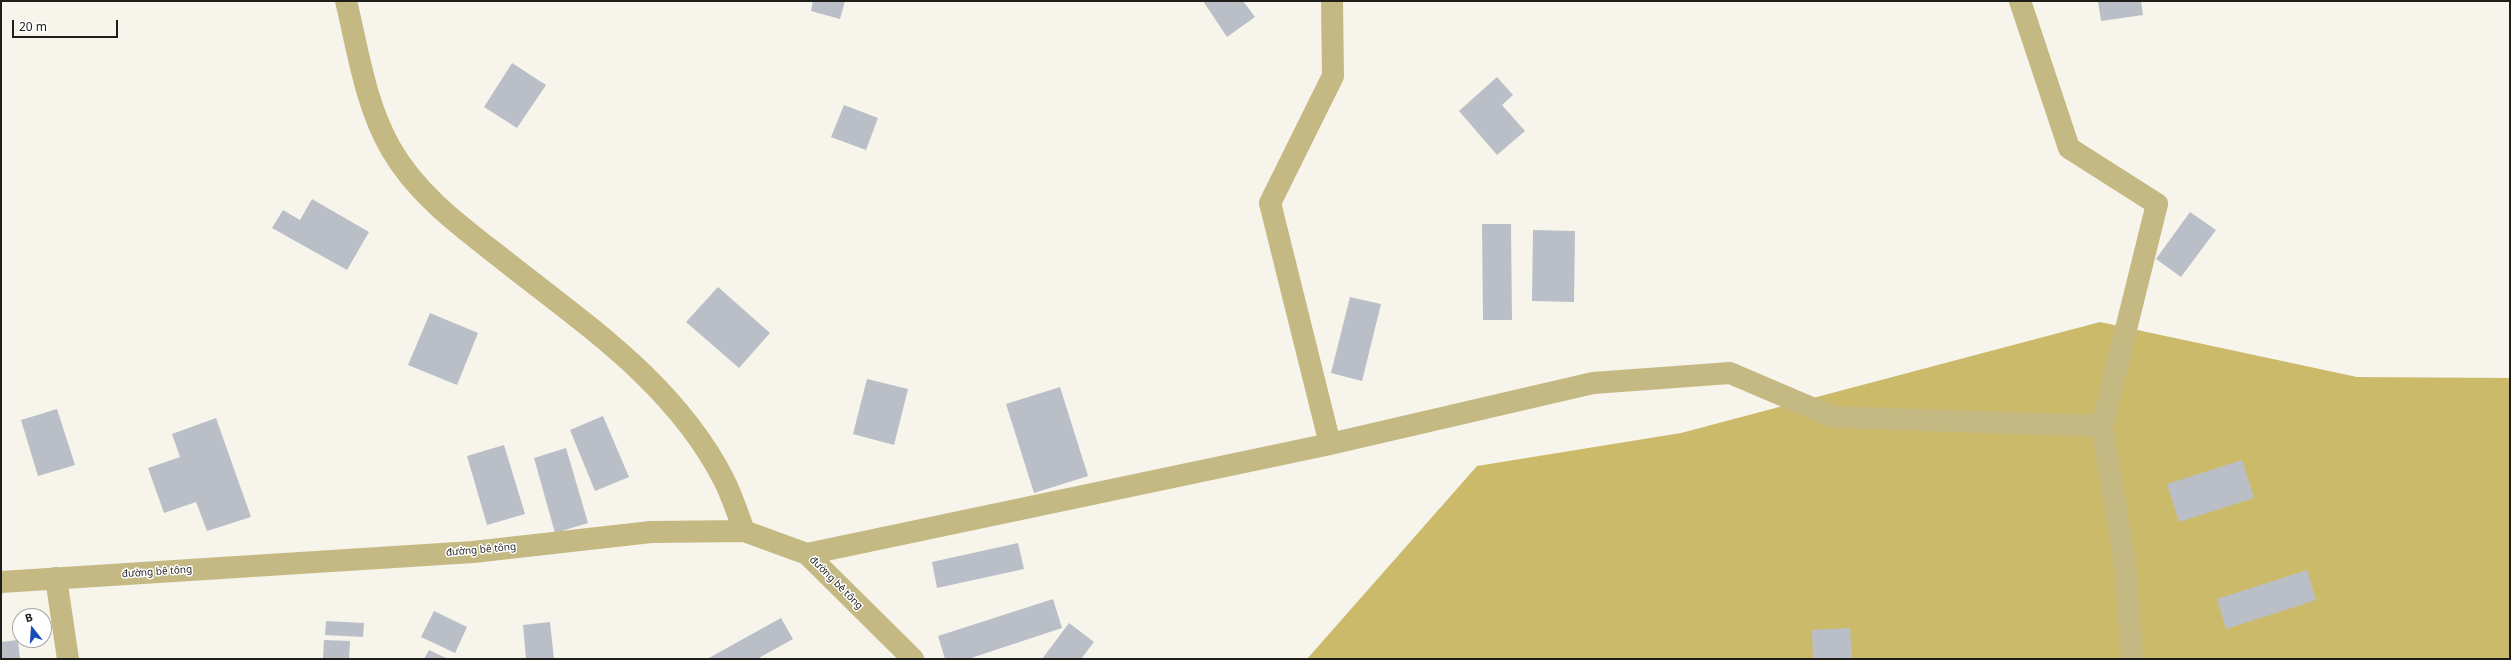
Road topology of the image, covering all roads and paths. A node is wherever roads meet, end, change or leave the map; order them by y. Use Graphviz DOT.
graph roads {
  1 [pos="346,1"];
  2 [pos="1332,1"];
  3 [pos="2020,1"];
  4 [pos="2102,426"];
  5 [pos="1330,444"];
  6 [pos="744,531"];
  7 [pos="807,554"];
  8 [pos="56,578"];
  9 [pos="1,582"];
  10 [pos="68,659"];
  11 [pos="913,659"];
  12 [pos="2132,659"];
  1 -- 6 [label="street"];
  2 -- 5 [label="street"];
  3 -- 4 [label="street"];
  4 -- 5 [label="street"];
  4 -- 12 [label="street"];
  5 -- 7 [label="street"];
  6 -- 7 [label="street, đường bê tông"];
  6 -- 8 [label="street, đường bê tông"];
  7 -- 11 [label="street, đường bê tông"];
  8 -- 9 [label="street, đường bê tông"];
  8 -- 10 [label="street"];
}
